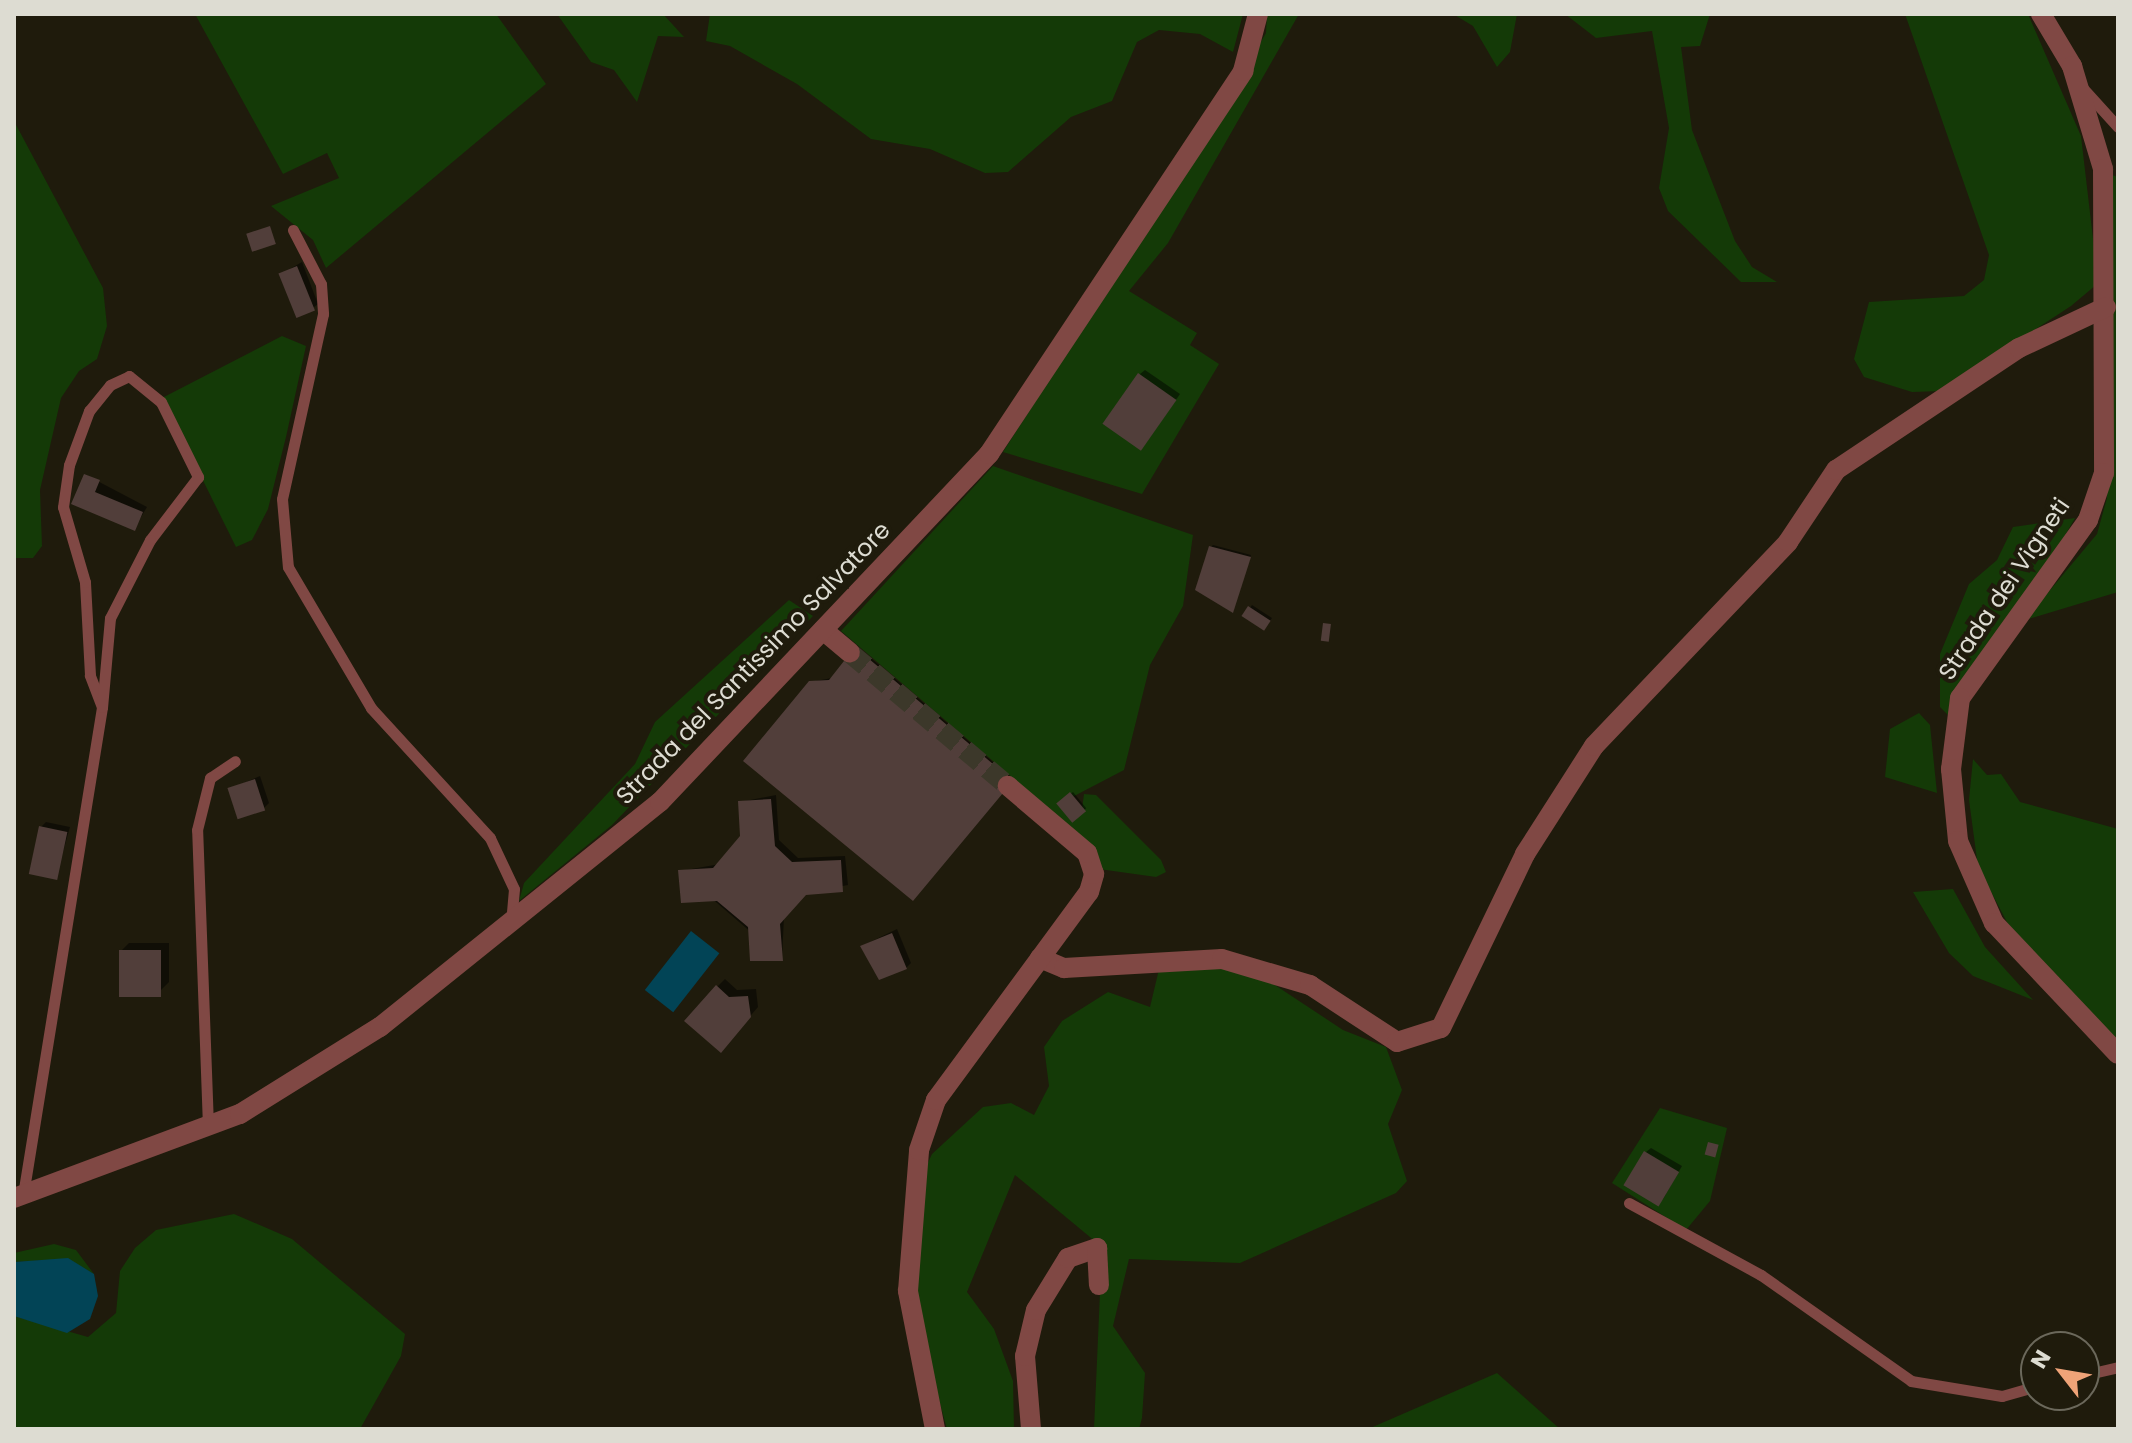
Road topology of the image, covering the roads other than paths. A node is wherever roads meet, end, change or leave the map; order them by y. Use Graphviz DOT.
graph roads {
  1 [pos="1258,14"];
  2 [pos="1270,14"];
  3 [pos="2041,14"];
  4 [pos="1253,44"];
  5 [pos="2079,84"];
  6 [pos="2118,127"];
  7 [pos="293,230"];
  8 [pos="2106,307"];
  9 [pos="823,630"];
  10 [pos="850,653"];
  11 [pos="102,707"];
  12 [pos="235,761"];
  13 [pos="1008,786"];
  14 [pos="511,922"];
  15 [pos="1040,958"];
  16 [pos="2118,1054"];
  17 [pos="208,1126"];
  18 [pos="18,1197"];
  19 [pos="1629,1203"];
  20 [pos="1099,1285"];
  21 [pos="2020,1391"];
  22 [pos="935,1429"];
  23 [pos="1031,1429"];
  1 -- 4 [label="street, Strada del Santissimo Salvatore"];
  2 -- 4 [label="street"];
  3 -- 5 [label="street, Strada dei Vigneti"];
  4 -- 9 [label="street, Strada del Santissimo Salvatore"];
  5 -- 6 [label="lane"];
  5 -- 8 [label="street, Strada dei Vigneti"];
  7 -- 14 [label="lane"];
  8 -- 15 [label="street"];
  8 -- 16 [label="street, Strada dei Vigneti"];
  9 -- 10 [label="street"];
  9 -- 14 [label="street, Strada del Santissimo Salvatore"];
  11 -- 11 [label="lane"];
  11 -- 18 [label="lane"];
  12 -- 17 [label="lane"];
  13 -- 15 [label="street"];
  14 -- 17 [label="street, Strada del Santissimo Salvatore"];
  15 -- 22 [label="street"];
  17 -- 18 [label="street, Strada del Santissimo Salvatore"];
  19 -- 21 [label="lane"];
  20 -- 23 [label="street"];
}
